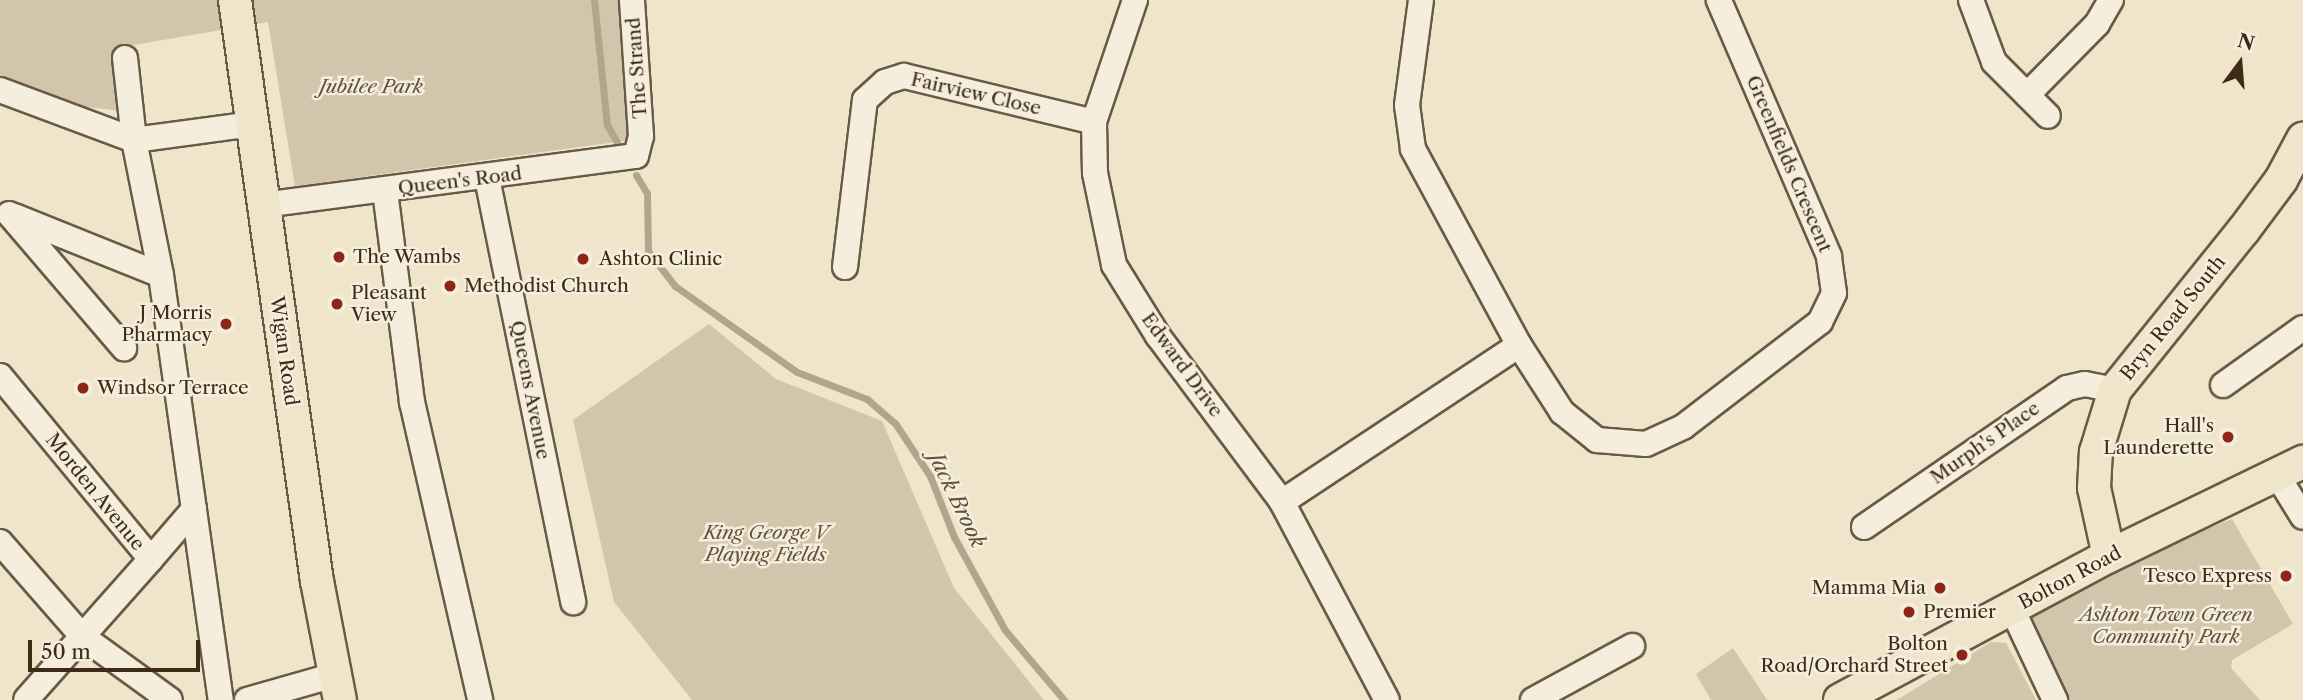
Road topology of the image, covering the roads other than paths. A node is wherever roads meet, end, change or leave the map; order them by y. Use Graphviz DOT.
graph roads {
  1 [pos="235,0"];
  2 [pos="632,0"];
  3 [pos="1135,0"];
  4 [pos="1421,0"];
  5 [pos="1719,0"];
  6 [pos="1971,0"];
  7 [pos="2111,0"];
  8 [pos="125,58"];
  9 [pos="0,90"];
  10 [pos="2027,95"];
  11 [pos="2048,116"];
  12 [pos="1094,122"];
  13 [pos="252,124"];
  14 [pos="641,136"];
  15 [pos="2303,139"];
  16 [pos="134,140"];
  17 [pos="487,178"];
  18 [pos="385,191"];
  19 [pos="263,205"];
  20 [pos="4,212"];
  21 [pos="845,267"];
  22 [pos="161,275"];
  23 [pos="2303,328"];
  24 [pos="1519,345"];
  25 [pos="124,348"];
  26 [pos="0,376"];
  27 [pos="2224,384"];
  28 [pos="2115,390"];
  29 [pos="2290,468"];
  30 [pos="1282,502"];
  31 [pos="194,509"];
  32 [pos="2303,517"];
  33 [pos="1864,527"];
  34 [pos="0,542"];
  35 [pos="2109,556"];
  36 [pos="151,559"];
  37 [pos="573,602"];
  38 [pos="2012,609"];
  39 [pos="83,637"];
  40 [pos="1632,646"];
  41 [pos="337,688"];
  42 [pos="1854,696"];
  43 [pos="26,700"];
  44 [pos="170,700"];
  45 [pos="221,700"];
  46 [pos="247,700"];
  47 [pos="480,700"];
  48 [pos="1387,700"];
  49 [pos="1533,700"];
  50 [pos="2055,700"];
  1 -- 13 [label="main road, Wigan Road"];
  2 -- 14 [label="street, The Strand"];
  3 -- 12 [label="street, Edward Drive"];
  4 -- 24 [label="street, Greenfields Crescent"];
  5 -- 24 [label="street, Greenfields Crescent"];
  6 -- 10 [label="street"];
  7 -- 10 [label="street"];
  8 -- 16 [label="street"];
  9 -- 16 [label="street"];
  10 -- 11 [label="street"];
  12 -- 21 [label="street, Fairview Close"];
  12 -- 30 [label="street, Edward Drive"];
  13 -- 16 [label="street"];
  13 -- 19 [label="main road, Wigan Road"];
  14 -- 17 [label="street, Queen's Road"];
  15 -- 28 [label="main road, Bryn Road South"];
  16 -- 22 [label="street"];
  17 -- 18 [label="street, Queen's Road"];
  17 -- 37 [label="street, Queens Avenue"];
  18 -- 19 [label="street, Queen's Road"];
  18 -- 47 [label="street"];
  19 -- 41 [label="main road, Wigan Road"];
  20 -- 22 [label="street"];
  20 -- 25 [label="street"];
  22 -- 31 [label="street"];
  23 -- 27 [label="street"];
  24 -- 30 [label="street"];
  26 -- 36 [label="street, Morden Avenue"];
  28 -- 33 [label="street, Murph's Place"];
  28 -- 35 [label="main road, Bryn Road South"];
  29 -- 32 [label="street"];
  29 -- 35 [label="main road, Bolton Road"];
  30 -- 48 [label="street, Edward Drive"];
  31 -- 36 [label="street"];
  31 -- 45 [label="street"];
  34 -- 39 [label="street"];
  35 -- 38 [label="main road, Bolton Road"];
  36 -- 39 [label="street, Morden Avenue"];
  38 -- 42 [label="main road, Bolton Road"];
  38 -- 50 [label="street"];
  39 -- 43 [label="street, Morden Avenue"];
  39 -- 44 [label="street"];
  40 -- 49 [label="street"];
  41 -- 46 [label="street"];
}
